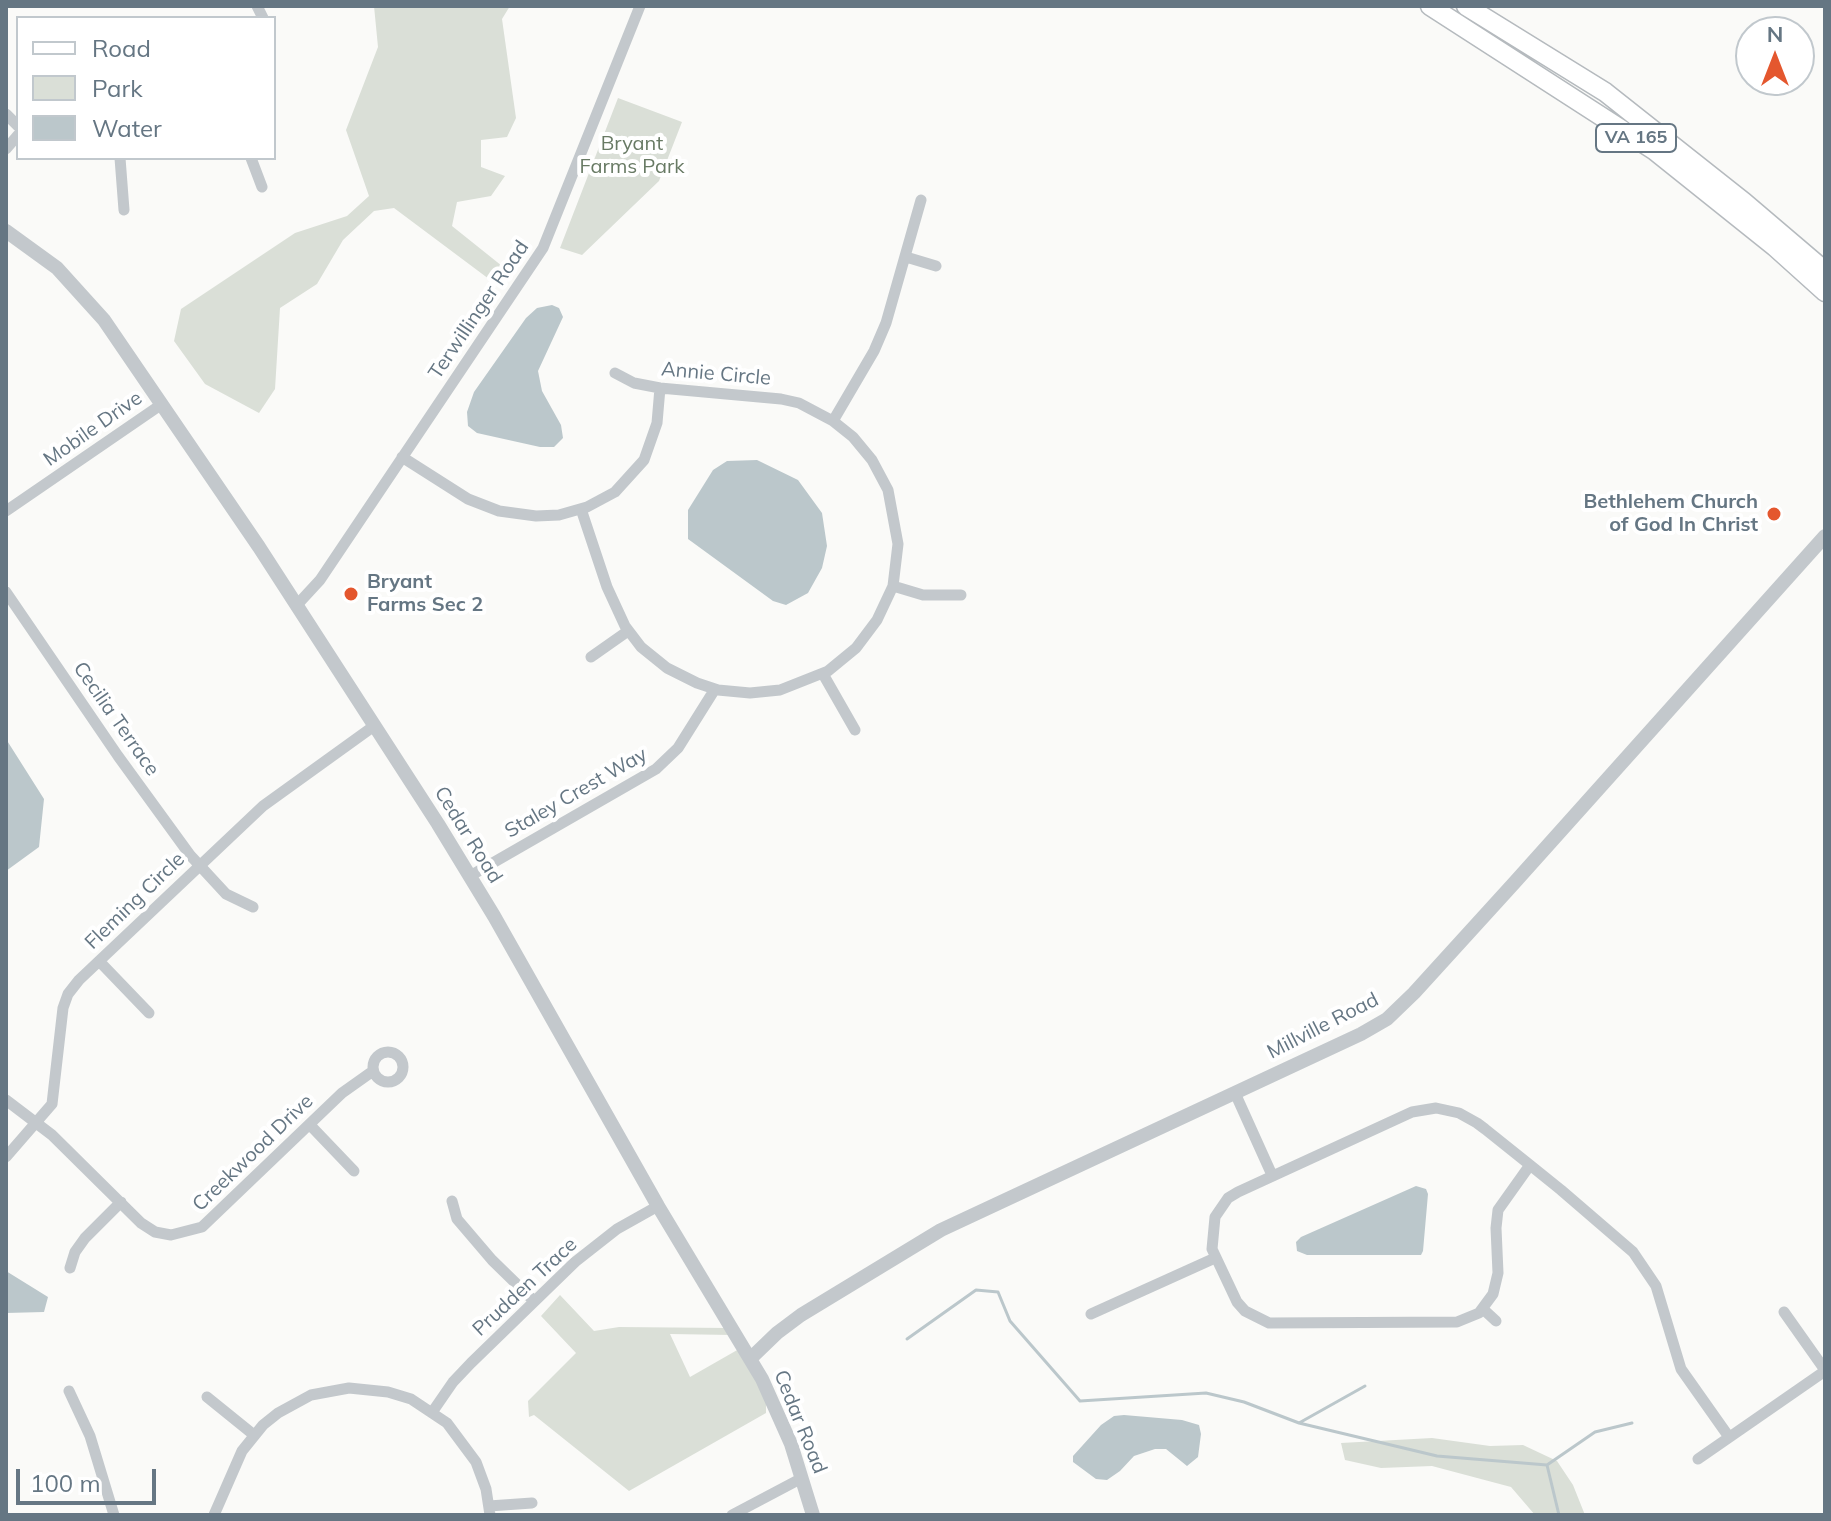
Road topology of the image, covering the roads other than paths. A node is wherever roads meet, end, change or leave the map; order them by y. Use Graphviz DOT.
graph roads {
  1 [pos="640,6"];
  2 [pos="1430,6"];
  3 [pos="1466,6"];
  4 [pos="120,160"];
  5 [pos="252,160"];
  6 [pos="262,187"];
  7 [pos="921,200"];
  8 [pos="124,210"];
  9 [pos="6,231"];
  10 [pos="906,257"];
  11 [pos="936,266"];
  12 [pos="1825,271"];
  13 [pos="1825,292"];
  14 [pos="615,373"];
  15 [pos="660,388"];
  16 [pos="162,404"];
  17 [pos="833,421"];
  18 [pos="402,457"];
  19 [pos="581,509"];
  20 [pos="6,511"];
  21 [pos="1825,536"];
  22 [pos="893,586"];
  23 [pos="6,592"];
  24 [pos="961,595"];
  25 [pos="296,606"];
  26 [pos="628,631"];
  27 [pos="591,657"];
  28 [pos="823,674"];
  29 [pos="715,689"];
  30 [pos="374,726"];
  31 [pos="855,730"];
  32 [pos="199,865"];
  33 [pos="470,876"];
  34 [pos="253,907"];
  35 [pos="99,961"];
  36 [pos="149,1013"];
  37 [pos="373,1071"];
  38 [pos="1235,1093"];
  39 [pos="6,1100"];
  40 [pos="37,1123"];
  41 [pos="310,1125"];
  42 [pos="6,1157"];
  43 [pos="1530,1165"];
  44 [pos="354,1171"];
  45 [pos="1272,1175"];
  46 [pos="452,1201"];
  47 [pos="121,1202"];
  48 [pos="658,1206"];
  49 [pos="1215,1258"];
  50 [pos="70,1268"];
  51 [pos="533,1300"];
  52 [pos="1483,1309"];
  53 [pos="1784,1312"];
  54 [pos="1091,1314"];
  55 [pos="1496,1321"];
  56 [pos="750,1359"];
  57 [pos="1825,1371"];
  58 [pos="69,1391"];
  59 [pos="207,1397"];
  60 [pos="433,1411"];
  61 [pos="254,1435"];
  62 [pos="1729,1437"];
  63 [pos="1698,1459"];
  64 [pos="802,1478"];
  65 [pos="532,1503"];
  66 [pos="490,1510"];
  67 [pos="114,1515"];
  68 [pos="214,1515"];
  69 [pos="732,1515"];
  70 [pos="813,1515"];
  1 -- 18 [label="street, Terwillinger Road"];
  2 -- 13 [label="main road, VA 165"];
  3 -- 12 [label="main road, VA 165"];
  4 -- 8 [label="street"];
  5 -- 6 [label="street"];
  7 -- 10 [label="street"];
  9 -- 16 [label="street, Cedar Road"];
  10 -- 11 [label="street"];
  10 -- 17 [label="street"];
  14 -- 15 [label="street, Annie Circle"];
  15 -- 17 [label="street, Annie Circle"];
  15 -- 19 [label="street"];
  16 -- 20 [label="street, Mobile Drive"];
  16 -- 25 [label="street, Cedar Road"];
  17 -- 22 [label="street, Annie Circle"];
  18 -- 19 [label="street"];
  18 -- 25 [label="street, Terwillinger Road"];
  19 -- 26 [label="street, Annie Circle"];
  21 -- 38 [label="street, Millville Road"];
  22 -- 24 [label="street"];
  22 -- 28 [label="street, Annie Circle"];
  23 -- 32 [label="street, Cecilia Terrace"];
  25 -- 30 [label="street, Cedar Road"];
  26 -- 27 [label="street"];
  26 -- 29 [label="street, Annie Circle"];
  28 -- 29 [label="street, Annie Circle"];
  28 -- 31 [label="street"];
  29 -- 33 [label="street, Staley Crest Way"];
  30 -- 32 [label="street, Fleming Circle"];
  30 -- 33 [label="street, Cedar Road"];
  32 -- 34 [label="street, Cecilia Terrace"];
  32 -- 35 [label="street, Fleming Circle"];
  33 -- 48 [label="street, Cedar Road"];
  35 -- 36 [label="street"];
  35 -- 40 [label="street, Fleming Circle"];
  37 -- 41 [label="street, Creekwood Drive"];
  38 -- 45 [label="street"];
  38 -- 56 [label="street, Millville Road"];
  39 -- 40 [label="street, Creekwood Drive"];
  40 -- 42 [label="street, Fleming Circle"];
  40 -- 47 [label="street, Creekwood Drive"];
  41 -- 44 [label="street"];
  41 -- 47 [label="street, Creekwood Drive"];
  43 -- 45 [label="street"];
  43 -- 52 [label="street"];
  43 -- 62 [label="street"];
  45 -- 49 [label="street"];
  46 -- 51 [label="street"];
  47 -- 50 [label="street"];
  48 -- 51 [label="street, Prudden Trace"];
  48 -- 56 [label="street, Cedar Road"];
  49 -- 52 [label="street"];
  49 -- 54 [label="street"];
  51 -- 60 [label="street, Prudden Trace"];
  52 -- 55 [label="street"];
  53 -- 57 [label="street"];
  56 -- 64 [label="street, Cedar Road"];
  57 -- 62 [label="street"];
  58 -- 67 [label="street"];
  59 -- 61 [label="street"];
  60 -- 61 [label="street"];
  60 -- 66 [label="street"];
  61 -- 68 [label="street"];
  62 -- 63 [label="street"];
  64 -- 69 [label="street"];
  64 -- 70 [label="street, Cedar Road"];
  65 -- 66 [label="street"];
}
